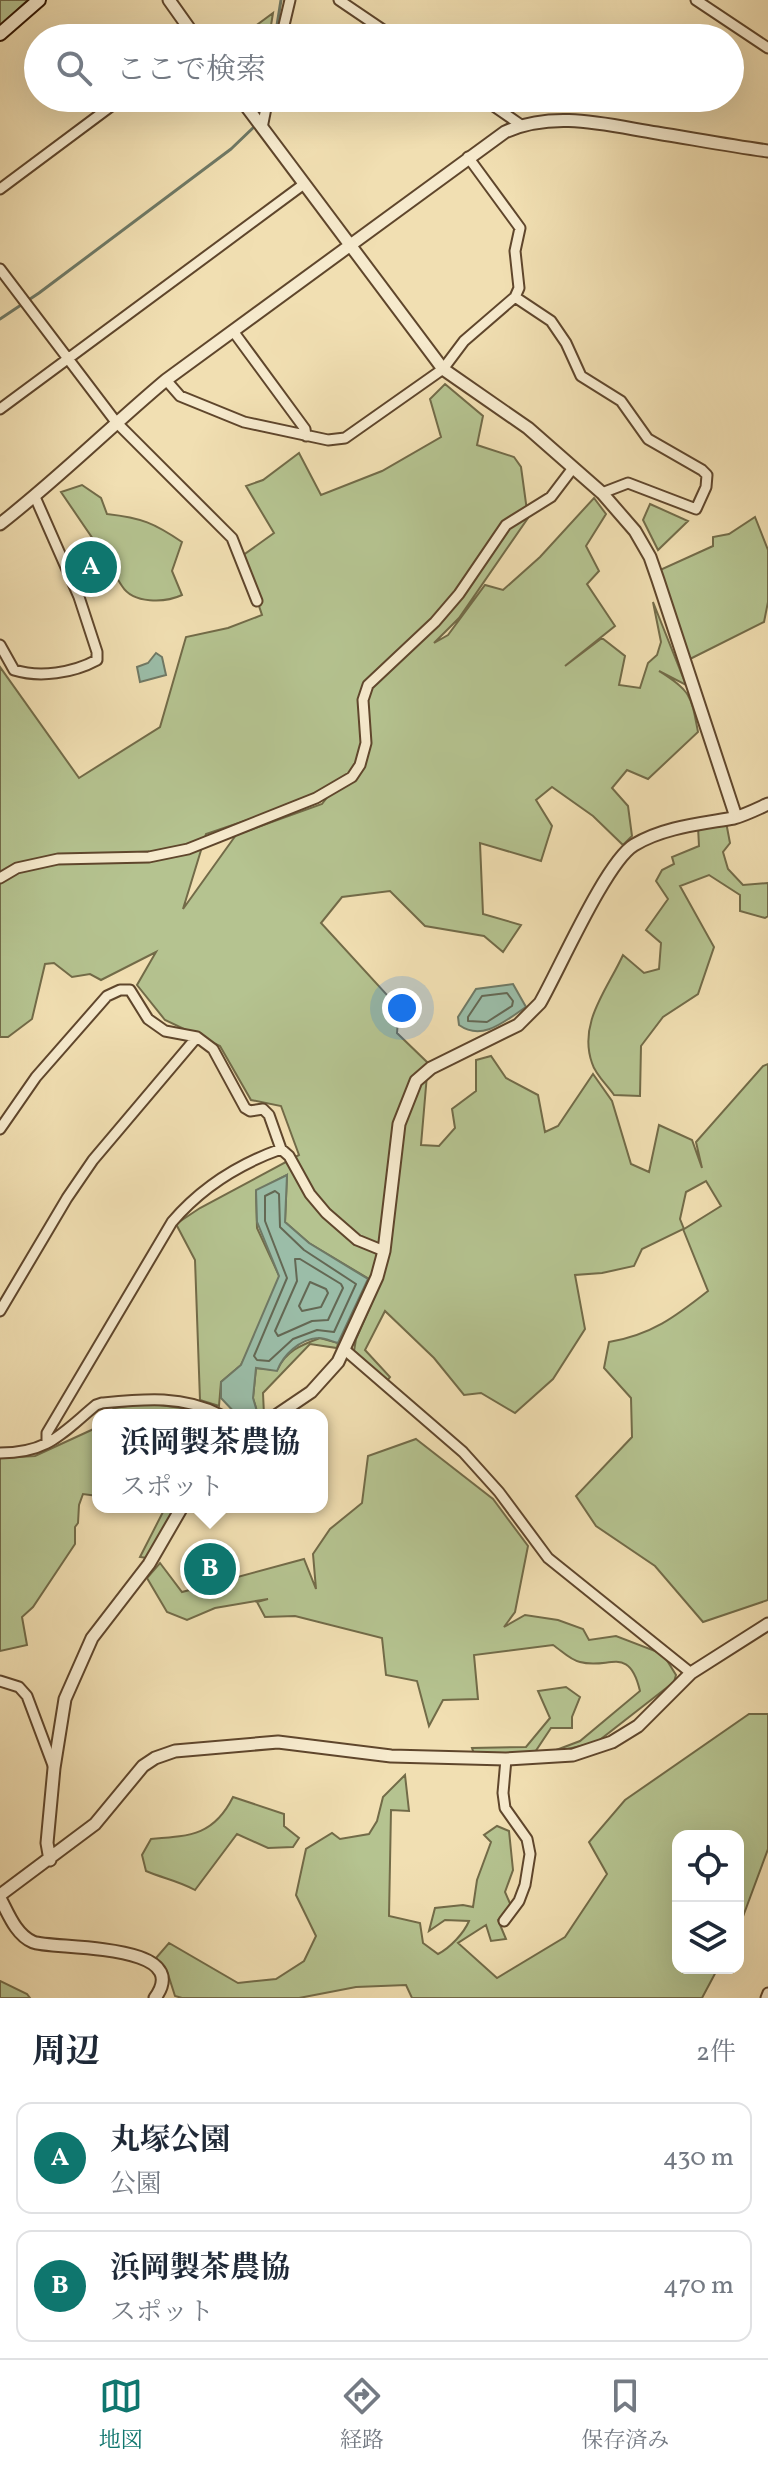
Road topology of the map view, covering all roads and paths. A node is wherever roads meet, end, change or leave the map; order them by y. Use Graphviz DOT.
graph roads {
  1 [pos="39,0"];
  2 [pos="169,0"];
  3 [pos="290,0"];
  4 [pos="339,0"];
  5 [pos="696,0"];
  6 [pos="186,24"];
  7 [pos="284,24"];
  8 [pos="374,24"];
  9 [pos="732,24"];
  10 [pos="744,32"];
  11 [pos="0,34"];
  12 [pos="768,48"];
  13 [pos="103,112"];
  14 [pos="250,112"];
  15 [pos="265,112"];
  16 [pos="502,112"];
  17 [pos="521,125"];
  18 [pos="262,128"];
  19 [pos="768,151"];
  20 [pos="468,157"];
  21 [pos="304,184"];
  22 [pos="0,189"];
  23 [pos="348,245"];
  24 [pos="0,269"];
  25 [pos="515,297"];
  26 [pos="233,331"];
  27 [pos="68,359"];
  28 [pos="443,369"];
  29 [pos="166,380"];
  30 [pos="0,409"];
  31 [pos="116,422"];
  32 [pos="306,436"];
  33 [pos="573,468"];
  34 [pos="602,493"];
  35 [pos="35,497"];
  36 [pos="0,524"];
  37 [pos="257,601"];
  38 [pos="0,645"];
  39 [pos="768,804"];
  40 [pos="736,817"];
  41 [pos="0,878"];
  42 [pos="197,1037"];
  43 [pos="0,1129"];
  44 [pos="281,1149"];
  45 [pos="384,1251"];
  46 [pos="0,1311"];
  47 [pos="345,1350"];
  48 [pos="205,1409"];
  49 [pos="286,1409"];
  50 [pos="47,1442"];
  51 [pos="0,1453"];
  52 [pos="179,1513"];
  53 [pos="768,1624"];
  54 [pos="691,1673"];
  55 [pos="0,1681"];
  56 [pos="506,1759"];
  57 [pos="54,1768"];
  58 [pos="50,1860"];
  59 [pos="0,1896"];
  60 [pos="504,1921"];
  61 [pos="155,1998"];
  1 -- 11 [label="main road"];
  2 -- 6 [label="street"];
  3 -- 7 [label="street"];
  4 -- 8 [label="street"];
  5 -- 9 [label="street"];
  10 -- 12 [label="street"];
  13 -- 22 [label="street"];
  14 -- 18 [label="street"];
  15 -- 18 [label="street"];
  16 -- 17 [label="street"];
  17 -- 19 [label="street"];
  17 -- 20 [label="street"];
  18 -- 21 [label="street"];
  20 -- 23 [label="street"];
  20 -- 25 [label="street"];
  21 -- 23 [label="street"];
  21 -- 27 [label="street"];
  23 -- 26 [label="street"];
  23 -- 28 [label="street"];
  24 -- 27 [label="street"];
  25 -- 28 [label="street"];
  25 -- 34 [label="street"];
  26 -- 29 [label="street"];
  26 -- 32 [label="street"];
  27 -- 30 [label="street"];
  27 -- 31 [label="street"];
  28 -- 32 [label="street"];
  28 -- 33 [label="street"];
  29 -- 31 [label="street"];
  29 -- 32 [label="street"];
  31 -- 35 [label="street"];
  31 -- 37 [label="street"];
  33 -- 34 [label="street"];
  33 -- 41 [label="street"];
  34 -- 40 [label="street"];
  35 -- 36 [label="street"];
  35 -- 38 [label="street"];
  39 -- 40 [label="street"];
  40 -- 45 [label="street"];
  42 -- 43 [label="street"];
  42 -- 44 [label="street"];
  42 -- 46 [label="street"];
  44 -- 45 [label="street"];
  44 -- 50 [label="street"];
  45 -- 47 [label="street"];
  47 -- 49 [label="street"];
  47 -- 54 [label="street"];
  48 -- 50 [label="street"];
  50 -- 51 [label="street"];
  52 -- 57 [label="street"];
  53 -- 54 [label="street"];
  54 -- 56 [label="street"];
  55 -- 57 [label="street"];
  56 -- 58 [label="street"];
  56 -- 60 [label="street"];
  57 -- 58 [label="street"];
  58 -- 59 [label="street"];
  59 -- 61 [label="street"];
}
